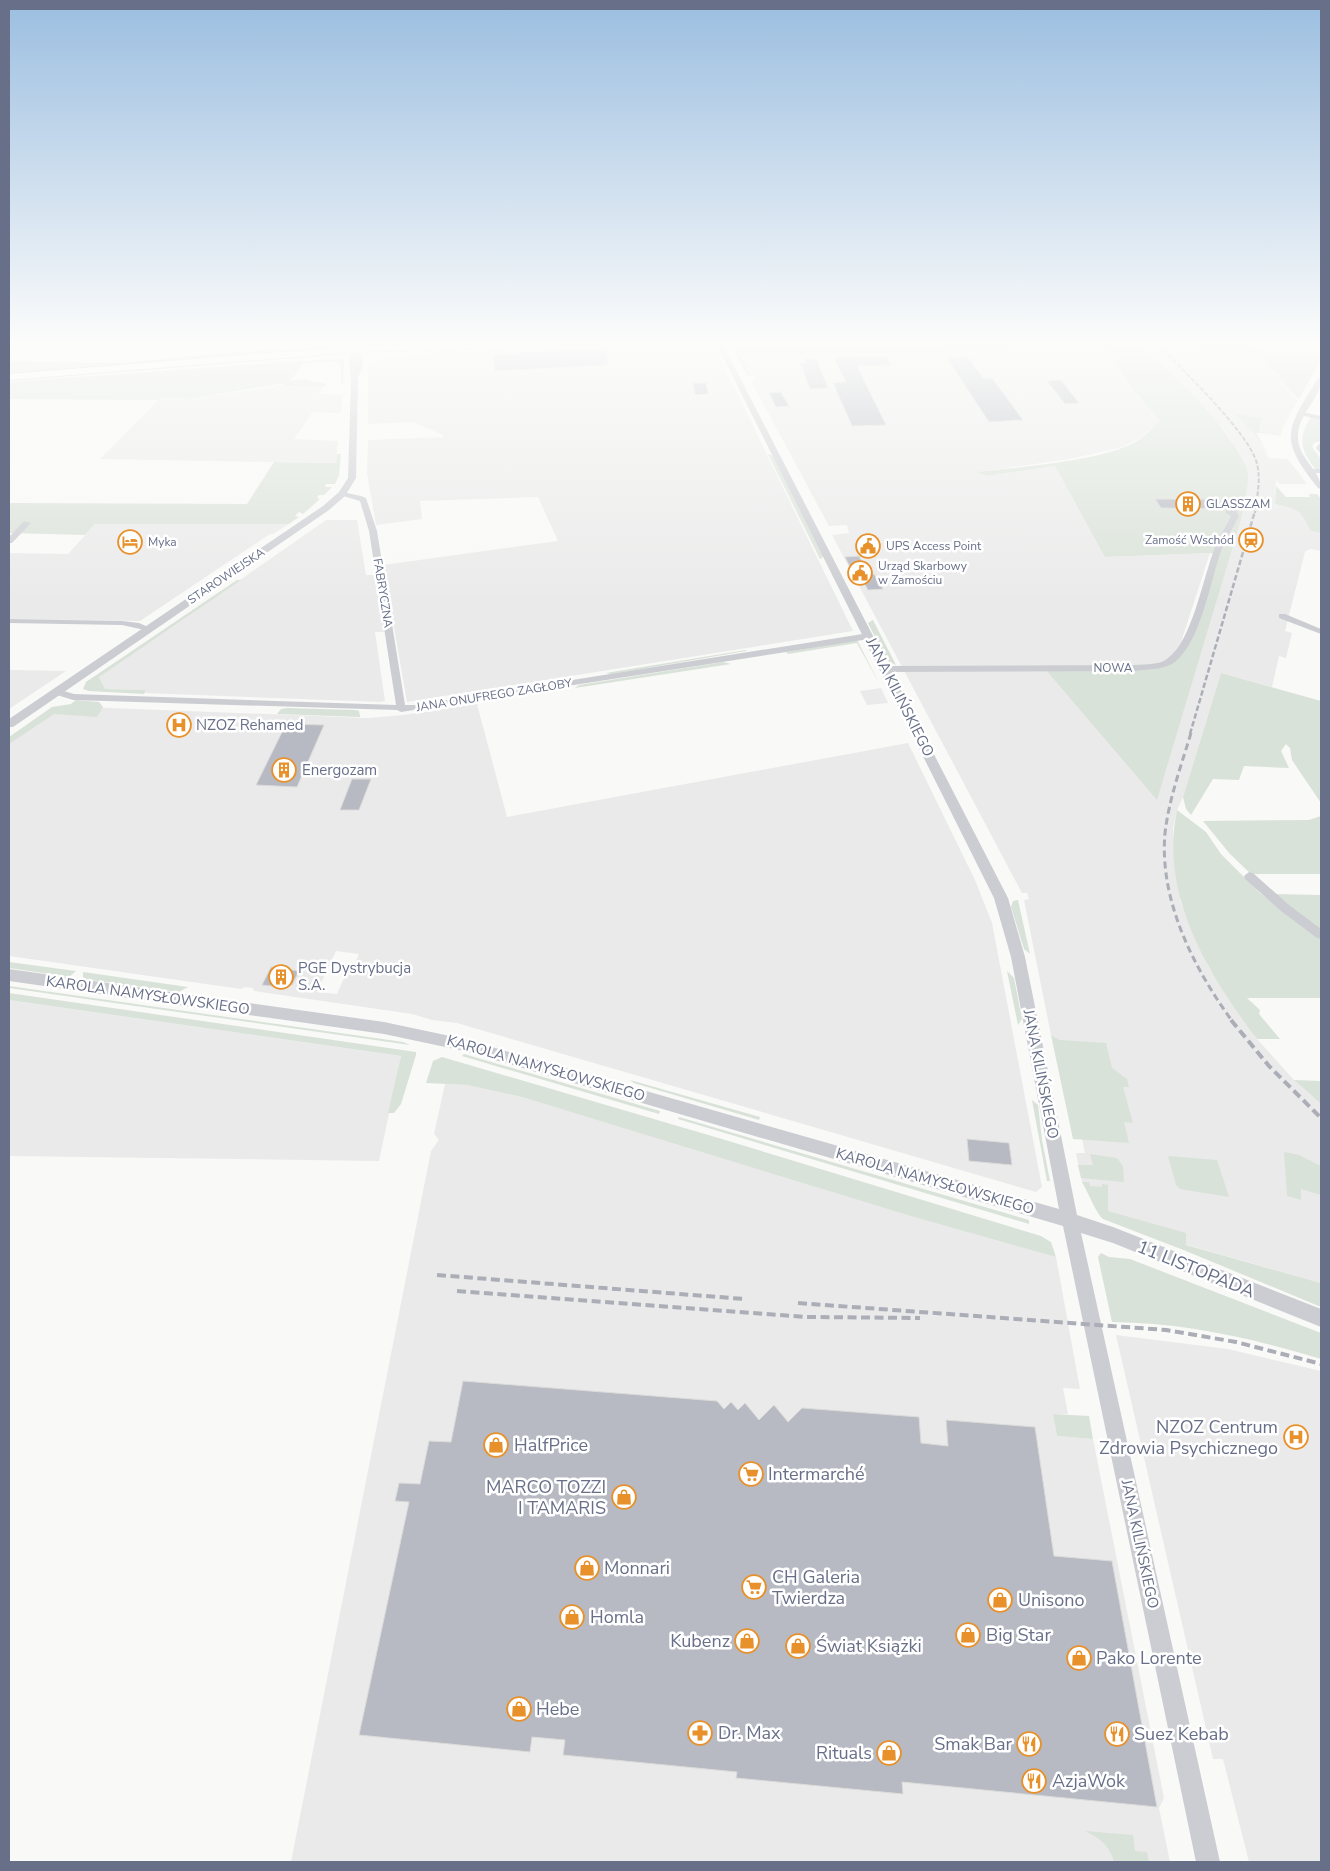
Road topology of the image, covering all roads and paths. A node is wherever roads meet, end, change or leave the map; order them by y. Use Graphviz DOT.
graph roads {
  1 [pos="353,428"];
  2 [pos="763,428"];
  3 [pos="1294,428"];
  4 [pos="1321,444"];
  5 [pos="1321,452"];
  6 [pos="1308,471"];
  7 [pos="1321,471"];
  8 [pos="1321,486"];
  9 [pos="342,494"];
  10 [pos="1229,511"];
  11 [pos="26,523"];
  12 [pos="9,540"];
  13 [pos="1282,616"];
  14 [pos="9,621"];
  15 [pos="149,628"];
  16 [pos="1321,632"];
  17 [pos="869,636"];
  18 [pos="886,669"];
  19 [pos="56,692"];
  20 [pos="401,709"];
  21 [pos="9,724"];
  22 [pos="1249,876"];
  23 [pos="1321,934"];
  24 [pos="9,975"];
  25 [pos="1070,1221"];
  26 [pos="1321,1318"];
  27 [pos="1208,1862"];
  1 -- 9 [label="street, STAROWIEJSKA"];
  2 -- 17 [label="street, JANA KILIŃSKIEGO"];
  3 -- 6 [label="street"];
  4 -- 5 [label="street"];
  6 -- 7 [label="street"];
  6 -- 8 [label="street"];
  9 -- 15 [label="street, STAROWIEJSKA"];
  9 -- 20 [label="street, FABRYCZNA"];
  10 -- 18 [label="street, NOWA"];
  11 -- 12 [label="street"];
  13 -- 16 [label="street"];
  14 -- 15 [label="street"];
  15 -- 19 [label="street, STAROWIEJSKA"];
  17 -- 18 [label="street, JANA KILIŃSKIEGO"];
  17 -- 20 [label="street, JANA ONUFREGO ZAGŁOBY"];
  18 -- 25 [label="street, JANA KILIŃSKIEGO"];
  19 -- 20 [label="street, JANA ONUFREGO ZAGŁOBY"];
  19 -- 21 [label="street, STAROWIEJSKA"];
  22 -- 23 [label="street"];
  24 -- 25 [label="street, KAROLA NAMYSŁOWSKIEGO"];
  25 -- 26 [label="street, 11 LISTOPADA"];
  25 -- 27 [label="street, JANA KILIŃSKIEGO"];
}
